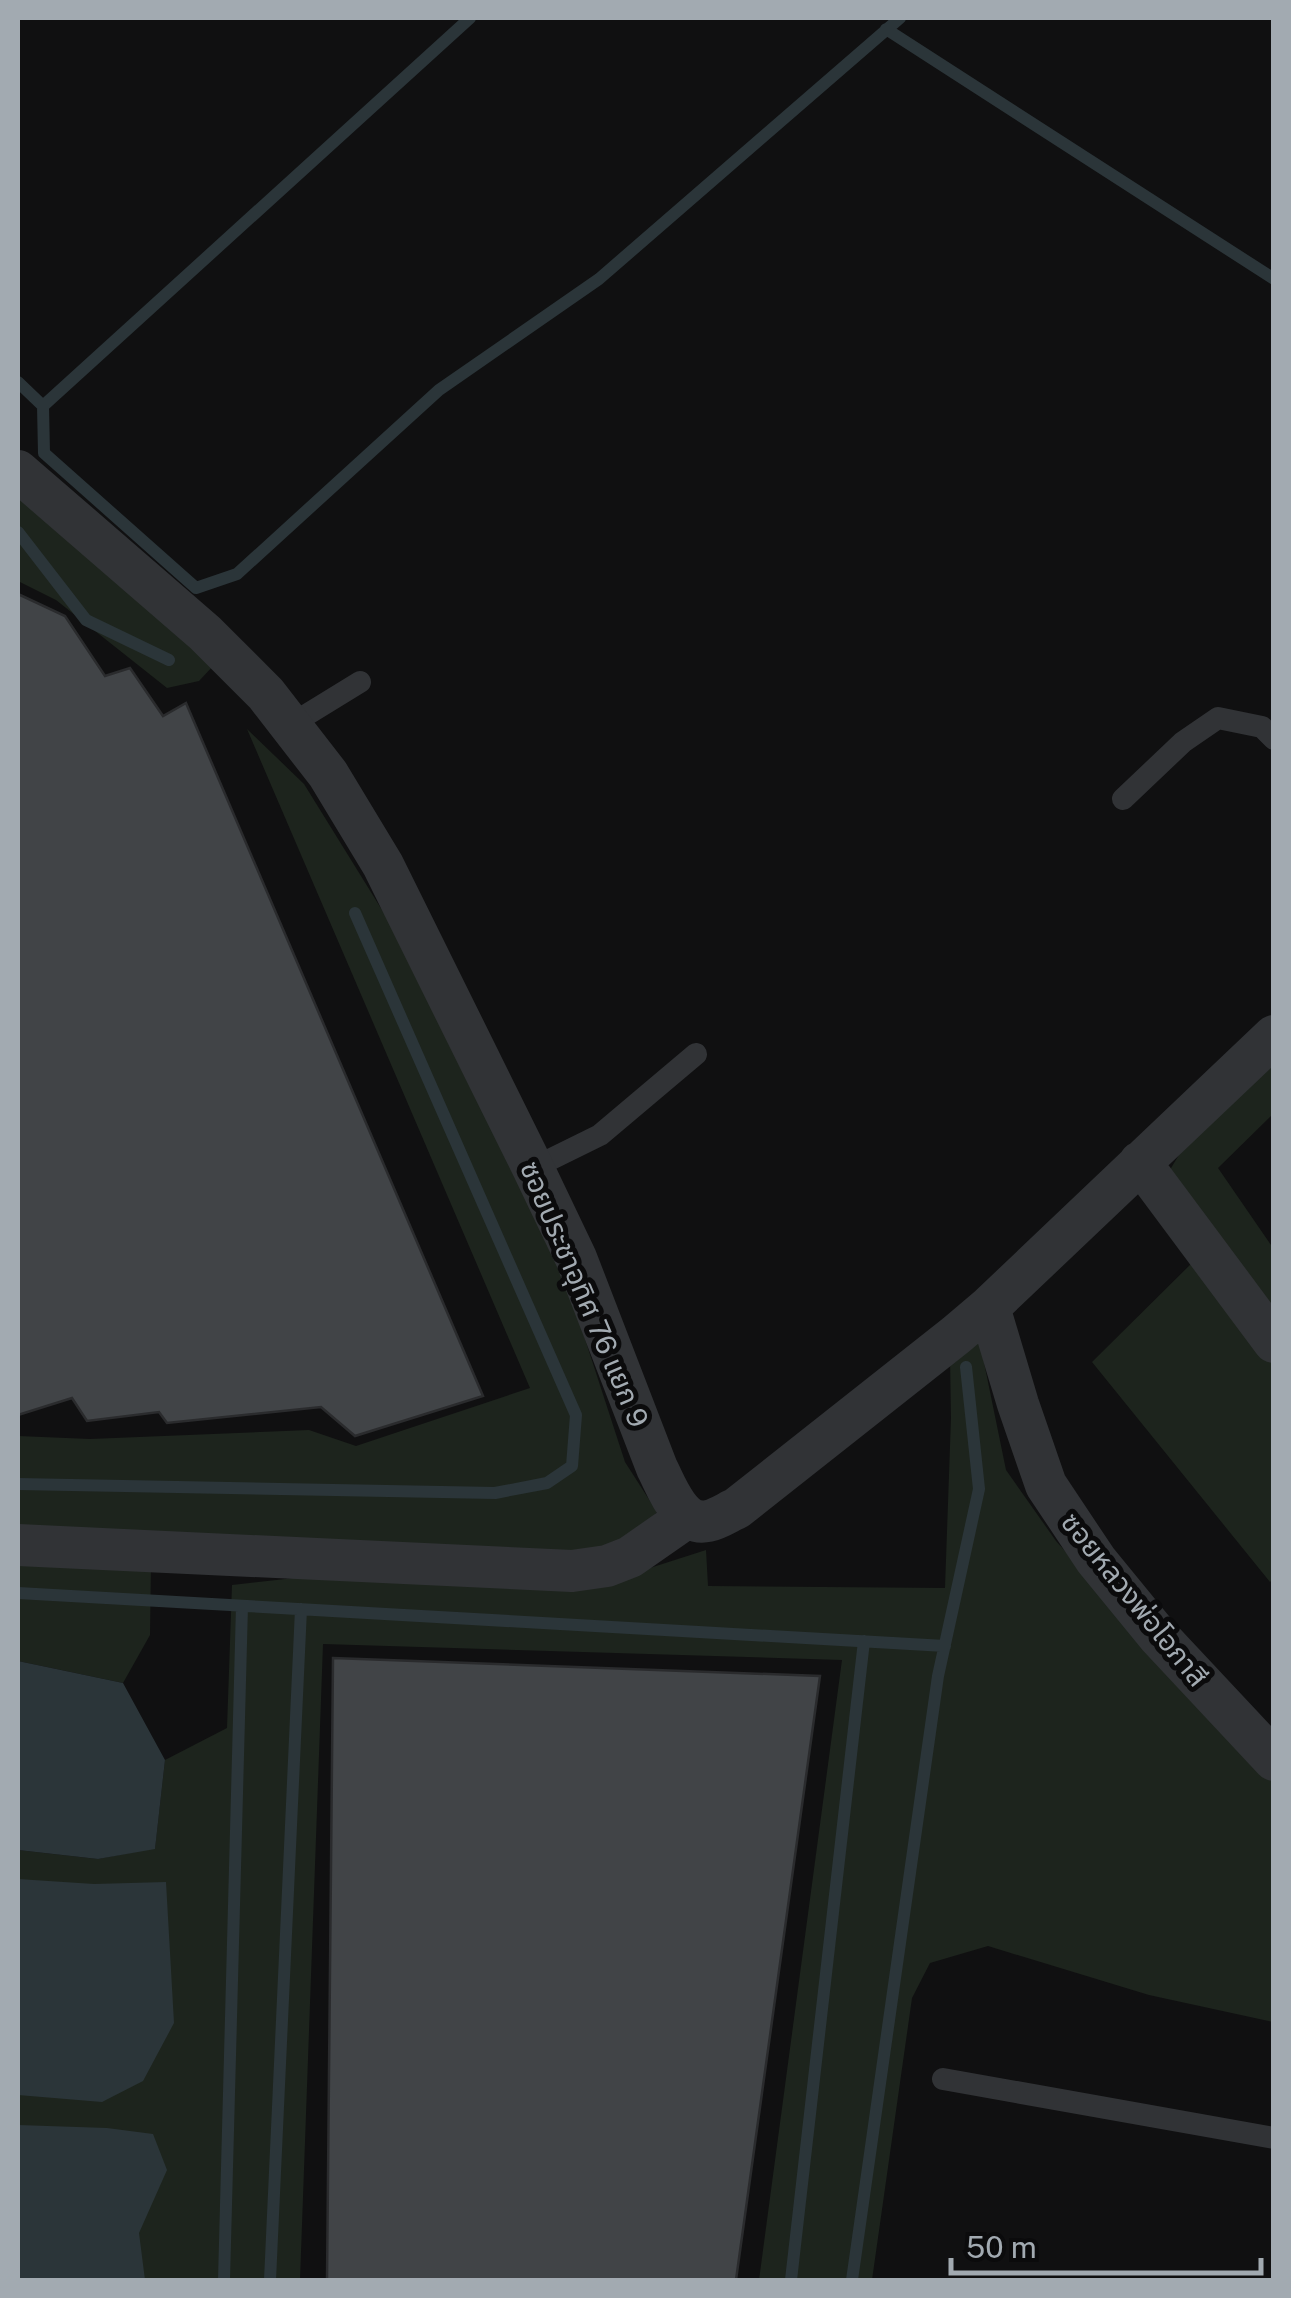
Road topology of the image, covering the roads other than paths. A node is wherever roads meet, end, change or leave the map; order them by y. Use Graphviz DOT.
graph roads {
  1 [pos="18,471"];
  2 [pos="360,682"];
  3 [pos="290,724"];
  4 [pos="1274,738"];
  5 [pos="1124,799"];
  6 [pos="1274,1036"];
  7 [pos="696,1054"];
  8 [pos="1140,1162"];
  9 [pos="533,1168"];
  10 [pos="989,1307"];
  11 [pos="1274,1342"];
  12 [pos="686,1518"];
  13 [pos="18,1545"];
  14 [pos="1274,1760"];
  15 [pos="943,2079"];
  16 [pos="1274,2138"];
  1 -- 3 [label="street, ซอยประชาอุทิศ 76 แยก 9"];
  2 -- 3 [label="lane"];
  3 -- 9 [label="street, ซอยประชาอุทิศ 76 แยก 9"];
  4 -- 5 [label="lane"];
  6 -- 8 [label="street"];
  7 -- 9 [label="lane"];
  8 -- 10 [label="street"];
  8 -- 11 [label="street"];
  9 -- 12 [label="street, ซอยประชาอุทิศ 76 แยก 9"];
  10 -- 12 [label="street"];
  10 -- 14 [label="street, ซอยหลวงพ่อโอภาสี"];
  12 -- 13 [label="street"];
  15 -- 16 [label="lane"];
}
